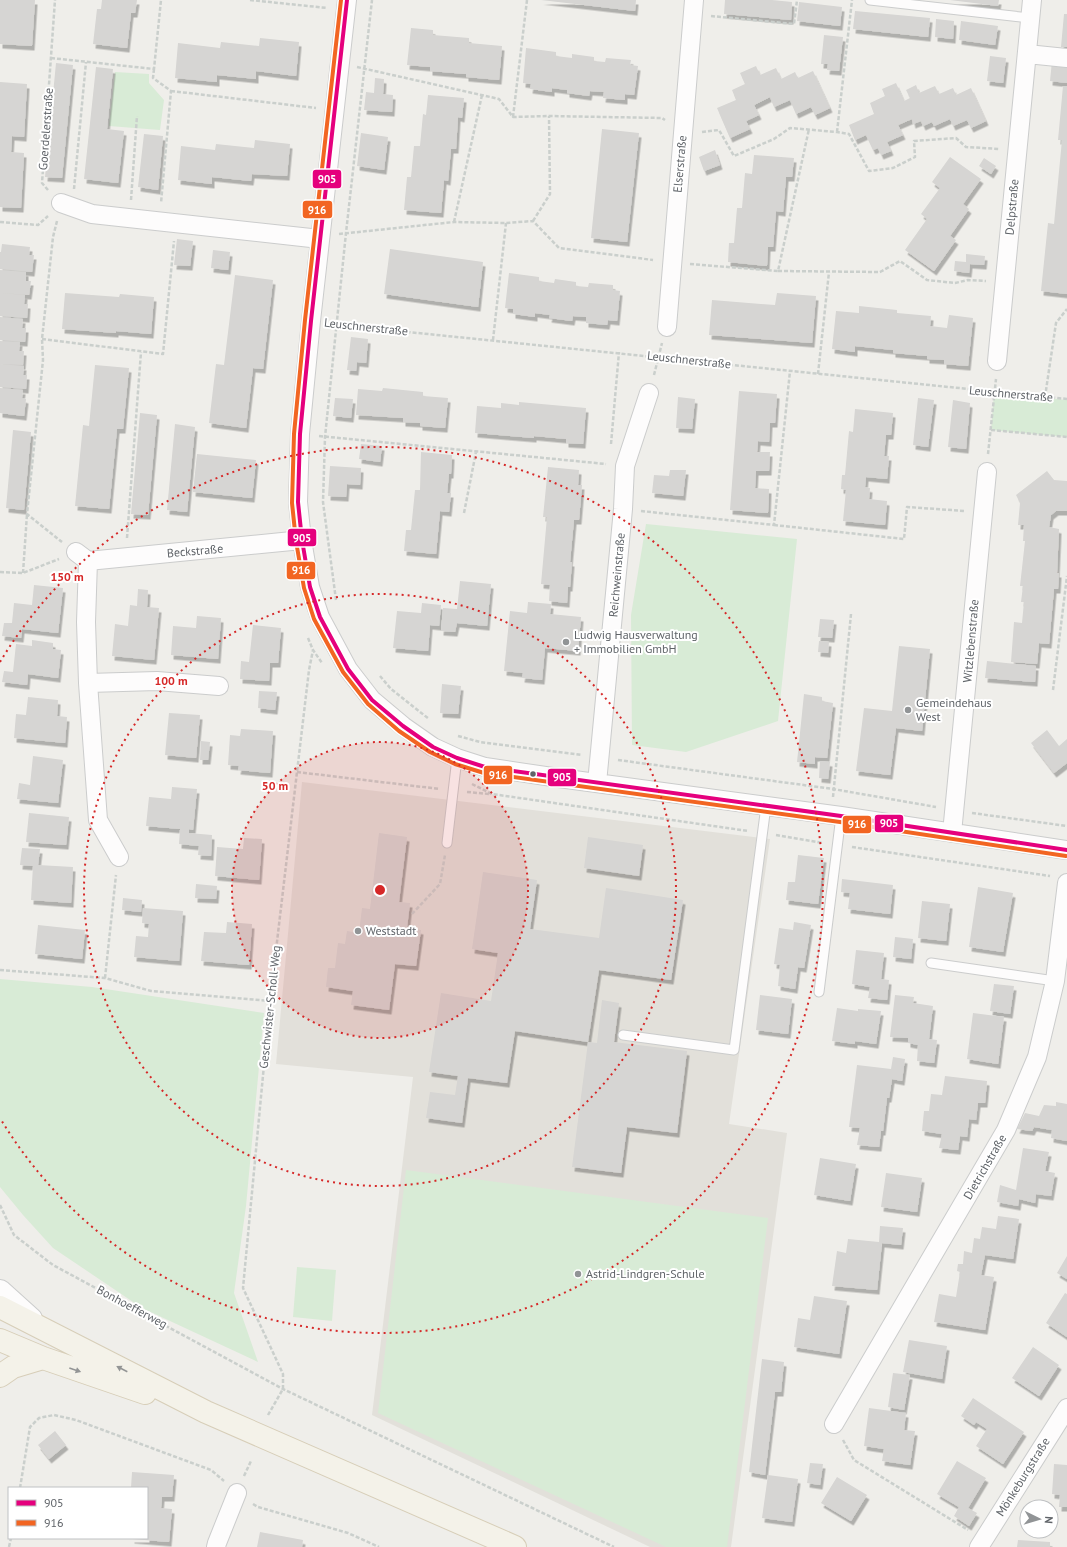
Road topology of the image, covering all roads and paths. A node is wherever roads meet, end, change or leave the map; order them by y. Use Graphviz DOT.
graph roads {
  1 [pos="55,0"];
  2 [pos="161,0"];
  3 [pos="250,0"];
  4 [pos="372,0"];
  5 [pos="527,0"];
  6 [pos="797,0"];
  7 [pos="852,0"];
  8 [pos="870,0"];
  9 [pos="1032,0"];
  10 [pos="327,4"];
  11 [pos="346,5"];
  12 [pos="693,7"];
  13 [pos="326,8"];
  14 [pos="1030,18"];
  15 [pos="1027,54"];
  16 [pos="51,58"];
  17 [pos="1067,58"];
  18 [pos="86,62"];
  19 [pos="340,63"];
  20 [pos="364,68"];
  21 [pos="154,69"];
  22 [pos="171,91"];
  23 [pos="482,95"];
  24 [pos="317,100"];
  25 [pos="316,108"];
  26 [pos="335,110"];
  27 [pos="137,116"];
  28 [pos="315,116"];
  29 [pos="549,116"];
  30 [pos="513,117"];
  31 [pos="809,129"];
  32 [pos="836,132"];
  33 [pos="683,133"];
  34 [pos="1017,150"];
  35 [pos="67,205"];
  36 [pos="130,218"];
  37 [pos="533,221"];
  38 [pos="0,222"];
  39 [pos="168,222"];
  40 [pos="454,222"];
  41 [pos="506,223"];
  42 [pos="346,233"];
  43 [pos="320,239"];
  44 [pos="672,262"];
  45 [pos="778,271"];
  46 [pos="829,272"];
  47 [pos="1005,283"];
  48 [pos="1067,309"];
  49 [pos="311,322"];
  50 [pos="336,324"];
  51 [pos="667,327"];
  52 [pos="42,339"];
  53 [pos="494,340"];
  54 [pos="141,351"];
  55 [pos="619,352"];
  56 [pos="659,356"];
  57 [pos="997,361"];
  58 [pos="790,371"];
  59 [pos="818,374"];
  60 [pos="649,393"];
  61 [pos="994,393"];
  62 [pos="1045,397"];
  63 [pos="1067,399"];
  64 [pos="991,430"];
  65 [pos="300,434"];
  66 [pos="325,436"];
  67 [pos="1067,437"];
  68 [pos="610,450"];
  69 [pos="476,452"];
  70 [pos="625,466"];
  71 [pos="987,472"];
  72 [pos="623,509"];
  73 [pos="464,513"];
  74 [pos="983,513"];
  75 [pos="27,514"];
  76 [pos="774,525"];
  77 [pos="302,540"];
  78 [pos="82,556"];
  79 [pos="125,557"];
  80 [pos="0,572"];
  81 [pos="23,573"];
  82 [pos="1067,576"];
  83 [pos="336,602"];
  84 [pos="851,614"];
  85 [pos="320,617"];
  86 [pos="307,636"];
  87 [pos="312,650"];
  88 [pos="325,668"];
  89 [pos="378,674"];
  90 [pos="88,683"];
  91 [pos="219,686"];
  92 [pos="1053,690"];
  93 [pos="434,723"];
  94 [pos="453,735"];
  95 [pos="600,757"];
  96 [pos="457,758"];
  97 [pos="297,772"];
  98 [pos="455,776"];
  99 [pos="597,783"];
  100 [pos="834,789"];
  101 [pos="453,791"];
  102 [pos="492,794"];
  103 [pos="766,806"];
  104 [pos="954,810"];
  105 [pos="836,815"];
  106 [pos="1067,826"];
  107 [pos="763,833"];
  108 [pos="952,833"];
  109 [pos="447,843"];
  110 [pos="838,845"];
  111 [pos="1067,850"];
  112 [pos="120,857"];
  113 [pos="1059,880"];
  114 [pos="412,914"];
  115 [pos="931,963"];
  116 [pos="0,970"];
  117 [pos="105,978"];
  118 [pos="1055,981"];
  119 [pos="819,992"];
  120 [pos="270,1001"];
  121 [pos="623,1035"];
  122 [pos="0,1205"];
  123 [pos="0,1291"];
  124 [pos="0,1307"];
  125 [pos="41,1327"];
  126 [pos="0,1340"];
  127 [pos="43,1358"];
  128 [pos="0,1376"];
  129 [pos="283,1389"];
  130 [pos="1067,1408"];
  131 [pos="206,1412"];
  132 [pos="268,1415"];
  133 [pos="834,1424"];
  134 [pos="20,1487"];
  135 [pos="238,1493"];
  136 [pos="982,1544"];
  137 [pos="216,1547"];
  138 [pos="379,1547"];
  139 [pos="515,1547"];
  140 [pos="614,1547"];
  1 -- 16 [label="path, Goerdelerstraße"];
  2 -- 21 [label="path"];
  3 -- 13 [label="path"];
  4 -- 20 [label="path"];
  5 -- 30 [label="path"];
  6 -- 12 [label="path"];
  7 -- 32 [label="path"];
  8 -- 14 [label="lane"];
  9 -- 14 [label="street, Delpstraße"];
  10 -- 13 [label="path"];
  11 -- 13 [label="path"];
  11 -- 19 [label="street"];
  12 -- 33 [label="street, Elserstraße"];
  14 -- 15 [label="street, Delpstraße"];
  15 -- 17 [label="street"];
  15 -- 34 [label="street, Delpstraße"];
  16 -- 18 [label="path"];
  16 -- 35 [label="path, Goerdelerstraße"];
  18 -- 21 [label="path"];
  18 -- 35 [label="path"];
  19 -- 20 [label="path"];
  19 -- 26 [label="street"];
  20 -- 23 [label="path"];
  20 -- 42 [label="path"];
  21 -- 22 [label="path"];
  22 -- 25 [label="path"];
  22 -- 39 [label="path"];
  23 -- 30 [label="path"];
  23 -- 40 [label="path"];
  24 -- 25 [label="path"];
  25 -- 26 [label="path"];
  25 -- 28 [label="path"];
  26 -- 43 [label="street"];
  27 -- 36 [label="path"];
  29 -- 30 [label="path"];
  29 -- 33 [label="path"];
  29 -- 37 [label="path"];
  31 -- 32 [label="path"];
  31 -- 33 [label="path"];
  31 -- 45 [label="path"];
  32 -- 34 [label="path"];
  33 -- 44 [label="street, Elserstraße"];
  34 -- 47 [label="street, Delpstraße"];
  35 -- 36 [label="street"];
  35 -- 38 [label="path"];
  35 -- 52 [label="path"];
  36 -- 39 [label="street"];
  37 -- 41 [label="path"];
  37 -- 44 [label="path"];
  39 -- 43 [label="street"];
  39 -- 54 [label="path"];
  40 -- 41 [label="path"];
  40 -- 42 [label="path"];
  41 -- 53 [label="path"];
  42 -- 43 [label="path"];
  42 -- 50 [label="path"];
  43 -- 49 [label="street"];
  44 -- 45 [label="path"];
  44 -- 51 [label="street, Elserstraße"];
  45 -- 46 [label="path"];
  46 -- 47 [label="path"];
  46 -- 59 [label="path"];
  47 -- 57 [label="street, Delpstraße"];
  48 -- 62 [label="path"];
  49 -- 50 [label="path, Leuschnerstraße"];
  49 -- 65 [label="street"];
  50 -- 53 [label="path, Leuschnerstraße"];
  50 -- 66 [label="path"];
  51 -- 56 [label="path"];
  52 -- 54 [label="path"];
  52 -- 75 [label="path"];
  53 -- 55 [label="path, Leuschnerstraße"];
  54 -- 79 [label="path"];
  55 -- 56 [label="path, Leuschnerstraße"];
  55 -- 68 [label="path"];
  56 -- 58 [label="path, Leuschnerstraße"];
  56 -- 60 [label="path"];
  57 -- 61 [label="path"];
  58 -- 59 [label="path, Leuschnerstraße"];
  58 -- 76 [label="path"];
  59 -- 61 [label="path, Leuschnerstraße"];
  60 -- 70 [label="street, Reichweinstraße"];
  61 -- 62 [label="path, Leuschnerstraße"];
  61 -- 64 [label="path"];
  62 -- 63 [label="path, Leuschnerstraße"];
  64 -- 67 [label="path"];
  64 -- 71 [label="path"];
  65 -- 66 [label="path"];
  65 -- 77 [label="street"];
  66 -- 69 [label="path"];
  66 -- 83 [label="path"];
  69 -- 70 [label="path"];
  69 -- 73 [label="path"];
  70 -- 72 [label="street, Reichweinstraße"];
  71 -- 74 [label="street, Witzlebenstraße"];
  72 -- 76 [label="path"];
  72 -- 95 [label="street, Reichweinstraße"];
  74 -- 76 [label="path"];
  74 -- 104 [label="street, Witzlebenstraße"];
  75 -- 78 [label="path"];
  75 -- 81 [label="path"];
  77 -- 79 [label="street, Beckstraße"];
  77 -- 85 [label="street"];
  78 -- 79 [label="street, Beckstraße"];
  78 -- 81 [label="path"];
  78 -- 90 [label="street"];
  80 -- 81 [label="path"];
  82 -- 92 [label="path"];
  84 -- 100 [label="path"];
  85 -- 87 [label="path, Geschwister-Scholl-Weg"];
  85 -- 96 [label="street"];
  86 -- 87 [label="path"];
  87 -- 88 [label="path"];
  87 -- 97 [label="path, Geschwister-Scholl-Weg"];
  89 -- 93 [label="path"];
  90 -- 91 [label="street"];
  90 -- 112 [label="street"];
  94 -- 95 [label="path"];
  95 -- 99 [label="street, Reichweinstraße"];
  95 -- 100 [label="path"];
  96 -- 98 [label="lane"];
  96 -- 99 [label="street"];
  97 -- 101 [label="path"];
  97 -- 120 [label="path, Geschwister-Scholl-Weg"];
  98 -- 101 [label="lane"];
  98 -- 102 [label="path"];
  99 -- 103 [label="street"];
  100 -- 104 [label="path"];
  100 -- 105 [label="path"];
  101 -- 102 [label="path"];
  101 -- 109 [label="lane"];
  102 -- 107 [label="path"];
  103 -- 105 [label="street"];
  103 -- 107 [label="lane"];
  104 -- 106 [label="path"];
  104 -- 108 [label="street, Witzlebenstraße"];
  105 -- 108 [label="street"];
  105 -- 110 [label="lane"];
  107 -- 110 [label="path"];
  107 -- 121 [label="lane"];
  108 -- 111 [label="street"];
  109 -- 114 [label="path"];
  110 -- 113 [label="path"];
  110 -- 119 [label="lane"];
  112 -- 117 [label="path"];
  113 -- 118 [label="street, Dietrichstraße"];
  115 -- 118 [label="lane"];
  116 -- 117 [label="path"];
  117 -- 120 [label="path"];
  118 -- 133 [label="street, Dietrichstraße"];
  120 -- 129 [label="path, Geschwister-Scholl-Weg"];
  122 -- 129 [label="path, Bonhoefferweg"];
  123 -- 125 [label="street"];
  124 -- 125 [label="main road"];
  131 -- 125 [label="main road, one-way"];
  126 -- 127 [label="main road"];
  127 -- 128 [label="main road"];
  127 -- 131 [label="main road, one-way"];
  129 -- 132 [label="path"];
  129 -- 140 [label="path, Bonhoefferweg"];
  130 -- 136 [label="street, Mönkeburgstraße"];
  131 -- 139 [label="main road"];
  133 -- 136 [label="path"];
  134 -- 135 [label="path"];
  135 -- 137 [label="street"];
  135 -- 138 [label="path"];
}
